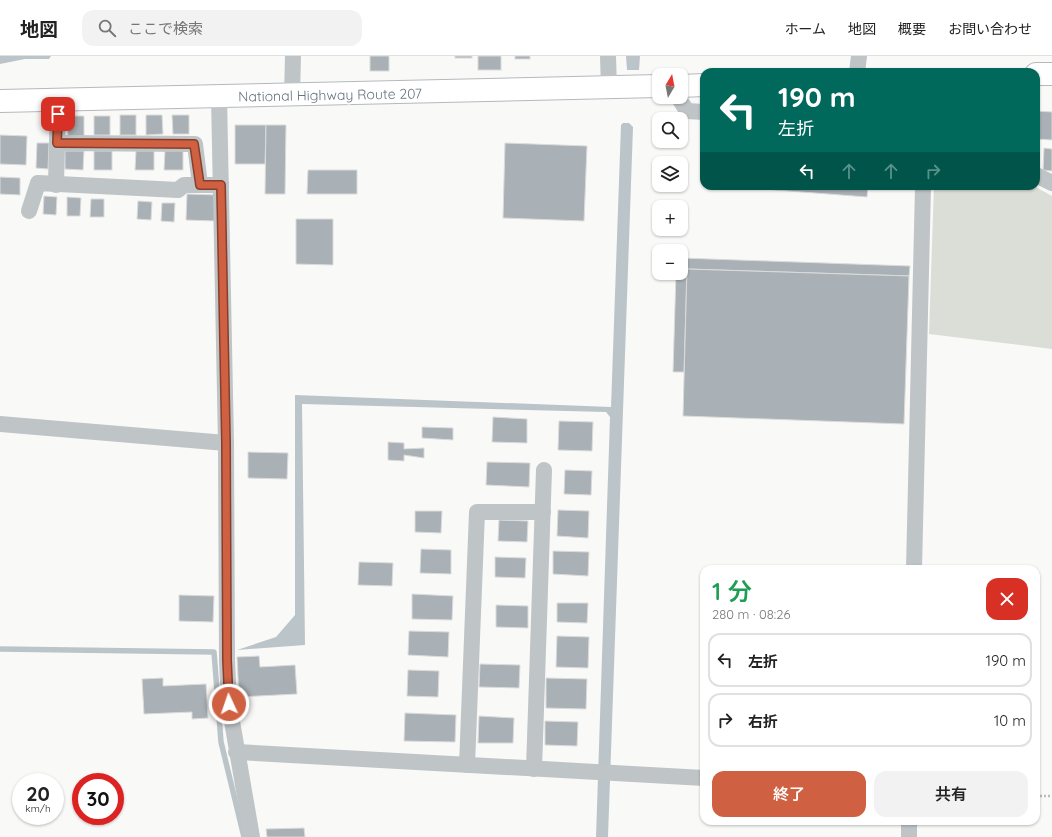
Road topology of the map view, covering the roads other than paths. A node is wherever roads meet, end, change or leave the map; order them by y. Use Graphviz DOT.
graph roads {
  1 [pos="293,56"];
  2 [pos="608,56"];
  3 [pos="859,56"];
  4 [pos="858,68"];
  5 [pos="1040,74"];
  6 [pos="1052,74"];
  7 [pos="700,85"];
  8 [pos="652,86"];
  9 [pos="688,86"];
  10 [pos="610,88"];
  11 [pos="292,96"];
  12 [pos="219,97"];
  13 [pos="58,100"];
  14 [pos="0,101"];
  15 [pos="682,104"];
  16 [pos="700,112"];
  17 [pos="57,143"];
  18 [pos="1040,177"];
  19 [pos="1052,183"];
  20 [pos="56,185"];
  21 [pos="200,185"];
  22 [pos="221,185"];
  23 [pos="923,190"];
  24 [pos="29,211"];
  25 [pos="0,424"];
  26 [pos="226,443"];
  27 [pos="544,470"];
  28 [pos="543,512"];
  29 [pos="914,565"];
  30 [pos="236,752"];
  31 [pos="467,765"];
  32 [pos="534,768"];
  33 [pos="700,778"];
  34 [pos="909,825"];
  35 [pos="252,837"];
  36 [pos="909,837"];
  1 -- 11 [label="street"];
  2 -- 10 [label="street"];
  3 -- 4 [label="street"];
  5 -- 6 [label="highway"];
  7 -- 9 [label="highway"];
  8 -- 10 [label="highway, National Highway Route 207"];
  10 -- 11 [label="highway, National Highway Route 207"];
  11 -- 12 [label="highway, National Highway Route 207"];
  12 -- 13 [label="highway, National Highway Route 207"];
  12 -- 22 [label="street"];
  13 -- 14 [label="highway, National Highway Route 207"];
  13 -- 17 [label="street"];
  15 -- 16 [label="street"];
  17 -- 20 [label="street"];
  17 -- 21 [label="street"];
  18 -- 19 [label="street"];
  20 -- 21 [label="street"];
  20 -- 24 [label="street"];
  21 -- 22 [label="street"];
  22 -- 26 [label="street"];
  23 -- 29 [label="street"];
  25 -- 26 [label="street"];
  26 -- 30 [label="street"];
  27 -- 28 [label="street"];
  28 -- 31 [label="street"];
  28 -- 32 [label="street"];
  30 -- 31 [label="street"];
  30 -- 35 [label="street"];
  31 -- 32 [label="street"];
  32 -- 33 [label="street"];
  34 -- 36 [label="street"];
}
